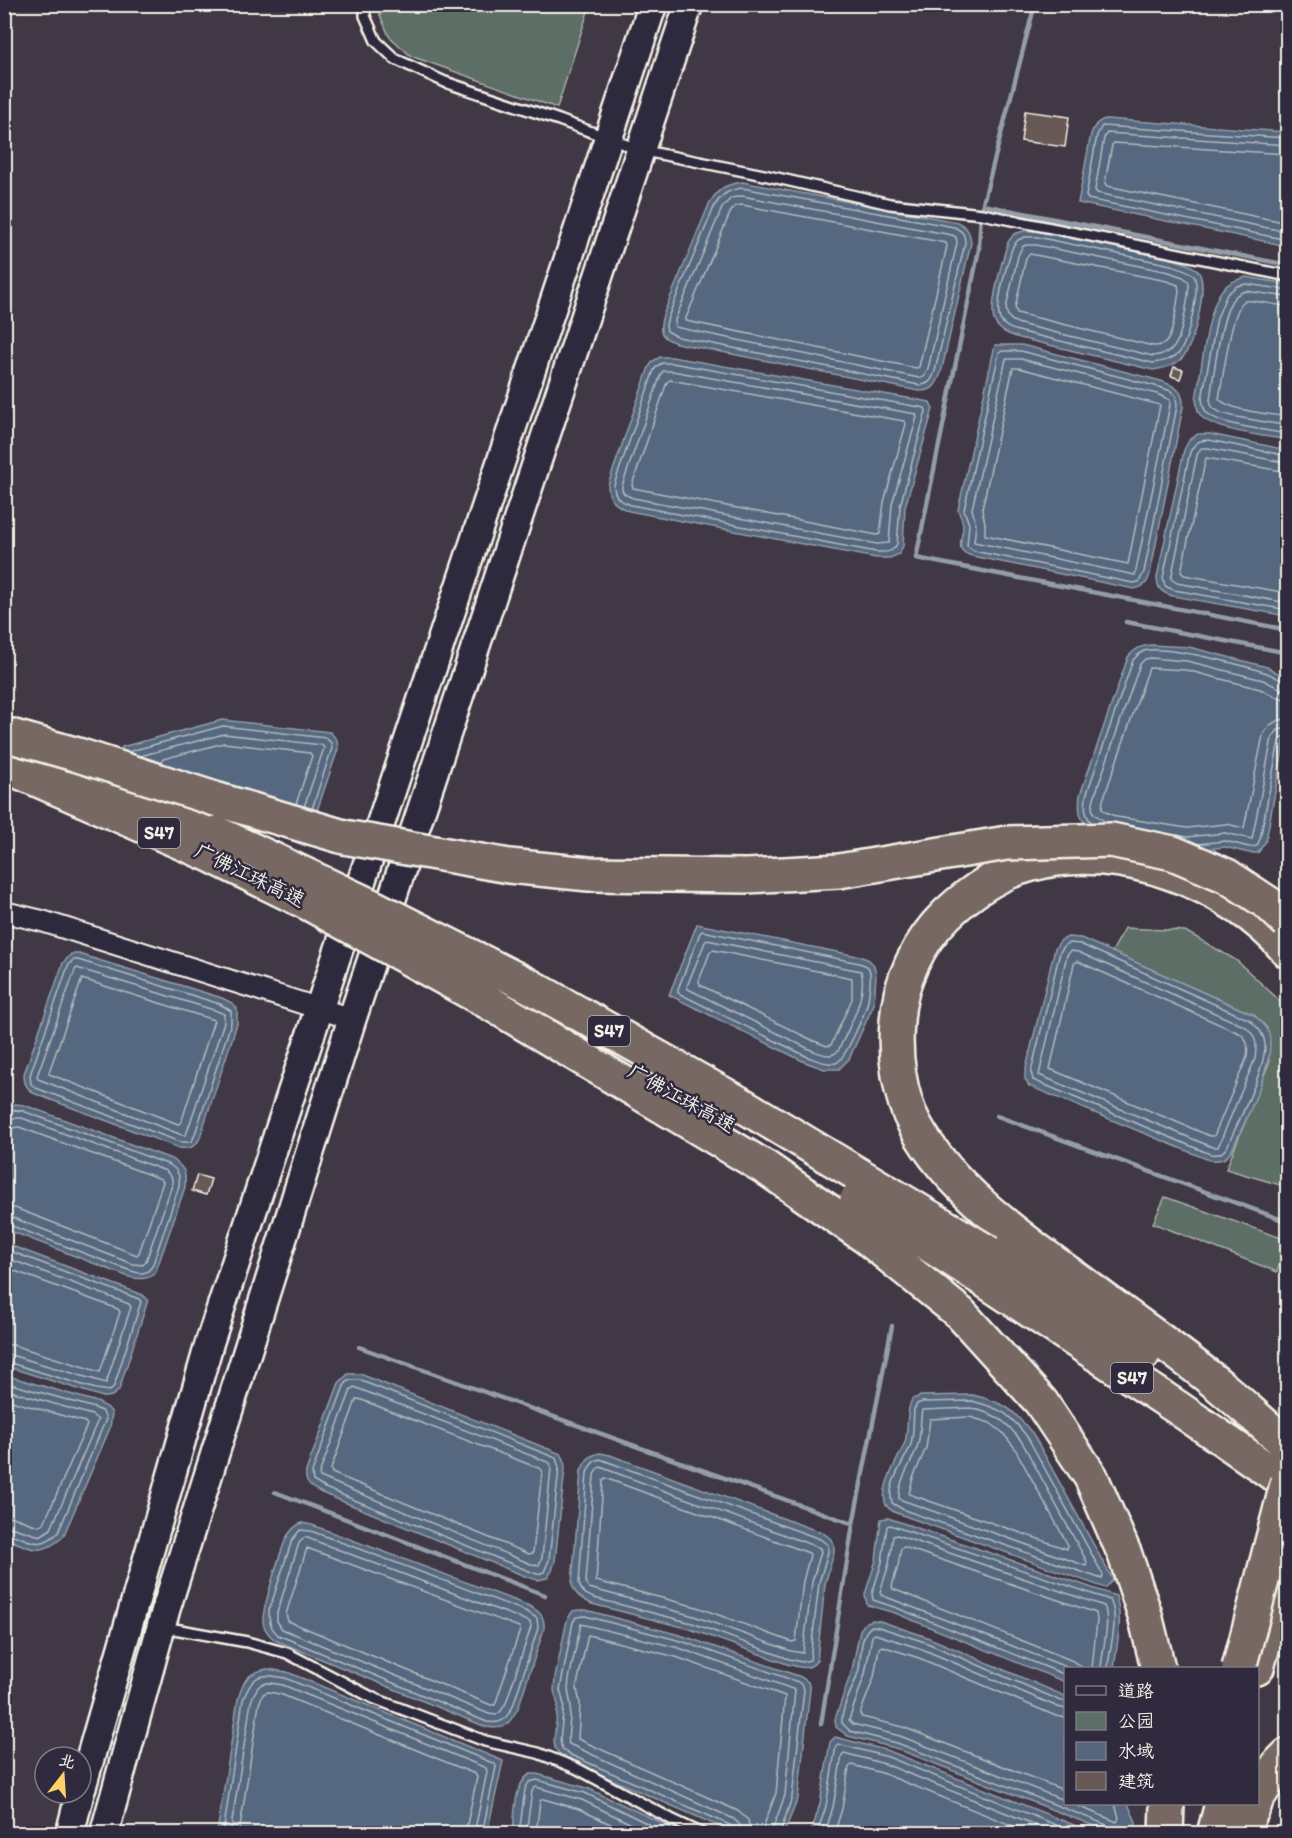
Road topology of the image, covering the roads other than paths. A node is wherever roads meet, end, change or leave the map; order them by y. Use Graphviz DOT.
graph roads {
  1 [pos="365,4"];
  2 [pos="653,4"];
  3 [pos="689,4"];
  4 [pos="608,138"];
  5 [pos="640,150"];
  6 [pos="1287,276"];
  7 [pos="4,736"];
  8 [pos="4,765"];
  9 [pos="312,905"];
  10 [pos="4,912"];
  11 [pos="1287,922"];
  12 [pos="1287,951"];
  13 [pos="319,1009"];
  14 [pos="352,1019"];
  15 [pos="991,1252"];
  16 [pos="1287,1447"];
  17 [pos="1287,1482"];
  18 [pos="1287,1553"];
  19 [pos="160,1627"];
  20 [pos="1158,1667"];
  21 [pos="1239,1667"];
  22 [pos="1257,1667"];
  23 [pos="93,1749"];
  24 [pos="1287,1755"];
  25 [pos="1259,1794"];
  26 [pos="77,1805"];
  27 [pos="1167,1805"];
  28 [pos="1204,1805"];
  29 [pos="1221,1805"];
  30 [pos="1253,1805"];
  31 [pos="70,1833"];
  32 [pos="104,1833"];
  33 [pos="703,1833"];
  34 [pos="1166,1833"];
  35 [pos="1197,1833"];
  36 [pos="1214,1833"];
  37 [pos="1240,1833"];
  1 -- 4 [label="lane"];
  2 -- 4 [label="main road"];
  3 -- 5 [label="main road"];
  4 -- 5 [label="lane"];
  4 -- 13 [label="main road"];
  5 -- 6 [label="lane"];
  5 -- 14 [label="main road"];
  7 -- 11 [label="highway, bridge"];
  7 -- 15 [label="highway, 广佛江珠高速 / S47, bridge"];
  8 -- 9 [label="highway, 广佛江珠高速 / S47"];
  9 -- 15 [label="highway, 广佛江珠高速 / S47, bridge"];
  9 -- 20 [label="highway, bridge"];
  10 -- 13 [label="street"];
  12 -- 15 [label="highway"];
  13 -- 14 [label="street"];
  13 -- 23 [label="main road"];
  14 -- 19 [label="main road"];
  15 -- 16 [label="highway, 广佛江珠高速 / S47"];
  15 -- 17 [label="highway, 广佛江珠高速 / S47"];
  17 -- 21 [label="highway, bridge"];
  18 -- 22 [label="highway"];
  19 -- 32 [label="main road"];
  19 -- 33 [label="lane"];
  24 -- 25 [label="highway"];
  26 -- 31 [label="main road"];
  27 -- 34 [label="highway"];
  28 -- 35 [label="highway"];
  29 -- 36 [label="highway"];
  30 -- 37 [label="highway"];
}
